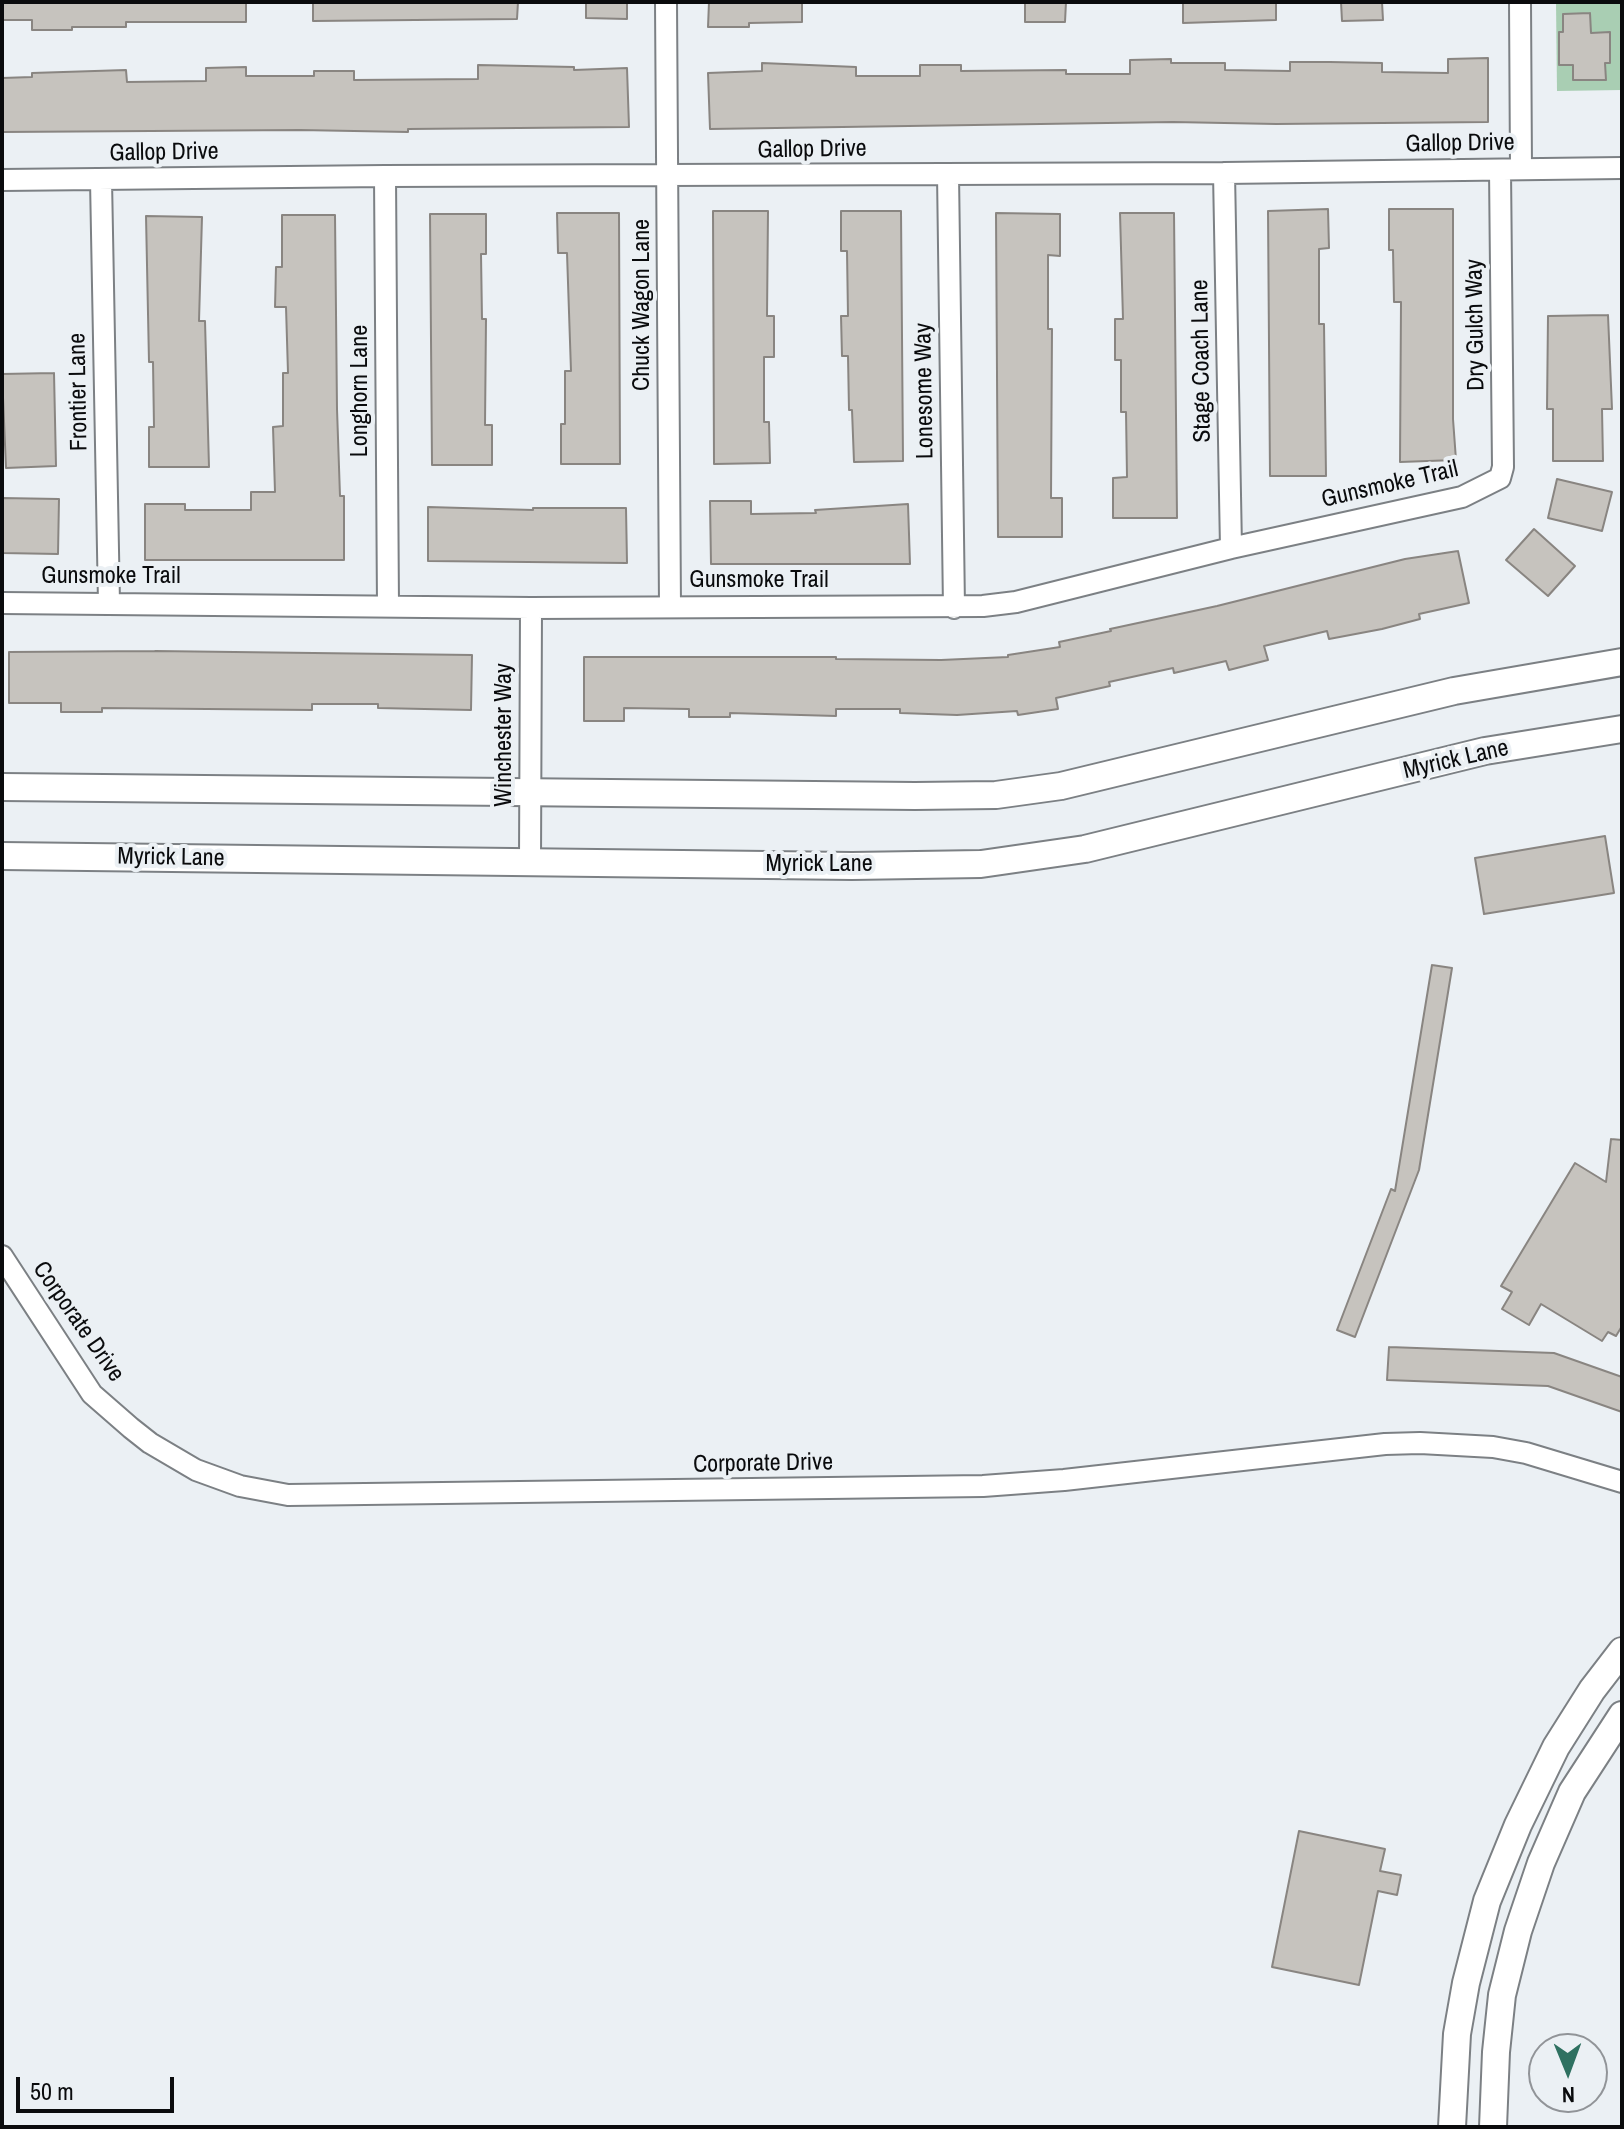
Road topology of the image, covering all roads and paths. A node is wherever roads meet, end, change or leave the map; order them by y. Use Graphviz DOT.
graph roads {
  1 [pos="666,2"];
  2 [pos="1520,2"];
  3 [pos="1622,168"];
  4 [pos="1511,170"];
  5 [pos="1224,173"];
  6 [pos="948,174"];
  7 [pos="385,176"];
  8 [pos="668,177"];
  9 [pos="2,180"];
  10 [pos="101,180"];
  11 [pos="1500,478"];
  12 [pos="1231,548"];
  13 [pos="2,603"];
  14 [pos="109,603"];
  15 [pos="388,606"];
  16 [pos="670,607"];
  17 [pos="531,608"];
  18 [pos="954,608"];
  19 [pos="1622,662"];
  20 [pos="1622,729"];
  21 [pos="2,787"];
  22 [pos="531,792"];
  23 [pos="2,856"];
  24 [pos="530,862"];
  25 [pos="2,1256"];
  26 [pos="1622,1482"];
  27 [pos="1622,1651"];
  28 [pos="1622,1715"];
  29 [pos="1452,2127"];
  30 [pos="1493,2127"];
  1 -- 8 [label="street, Chuck Wagon Lane"];
  2 -- 4 [label="street, Dry Gulch Way"];
  3 -- 4 [label="street, Gallop Drive"];
  4 -- 5 [label="street, Gallop Drive"];
  4 -- 11 [label="street, Dry Gulch Way"];
  5 -- 6 [label="street, Gallop Drive"];
  5 -- 12 [label="street, Stage Coach Lane"];
  6 -- 8 [label="street, Gallop Drive"];
  6 -- 18 [label="street, Lonesome Way"];
  7 -- 8 [label="street, Gallop Drive"];
  7 -- 10 [label="street, Gallop Drive"];
  7 -- 15 [label="street, Longhorn Lane"];
  8 -- 16 [label="street, Chuck Wagon Lane"];
  9 -- 10 [label="street, Gallop Drive"];
  10 -- 14 [label="street, Frontier Lane"];
  11 -- 12 [label="street, Gunsmoke Trail"];
  12 -- 18 [label="street, Gunsmoke Trail"];
  13 -- 14 [label="street, Gunsmoke Trail"];
  14 -- 15 [label="street, Gunsmoke Trail"];
  15 -- 17 [label="street, Gunsmoke Trail"];
  16 -- 17 [label="street, Gunsmoke Trail"];
  16 -- 18 [label="street, Gunsmoke Trail"];
  17 -- 22 [label="street, Winchester Way"];
  19 -- 22 [label="street"];
  20 -- 24 [label="street, Myrick Lane"];
  21 -- 22 [label="street"];
  22 -- 24 [label="street, Winchester Way"];
  23 -- 24 [label="street, Myrick Lane"];
  25 -- 26 [label="street, Corporate Drive"];
  27 -- 29 [label="street"];
  28 -- 30 [label="street"];
}
